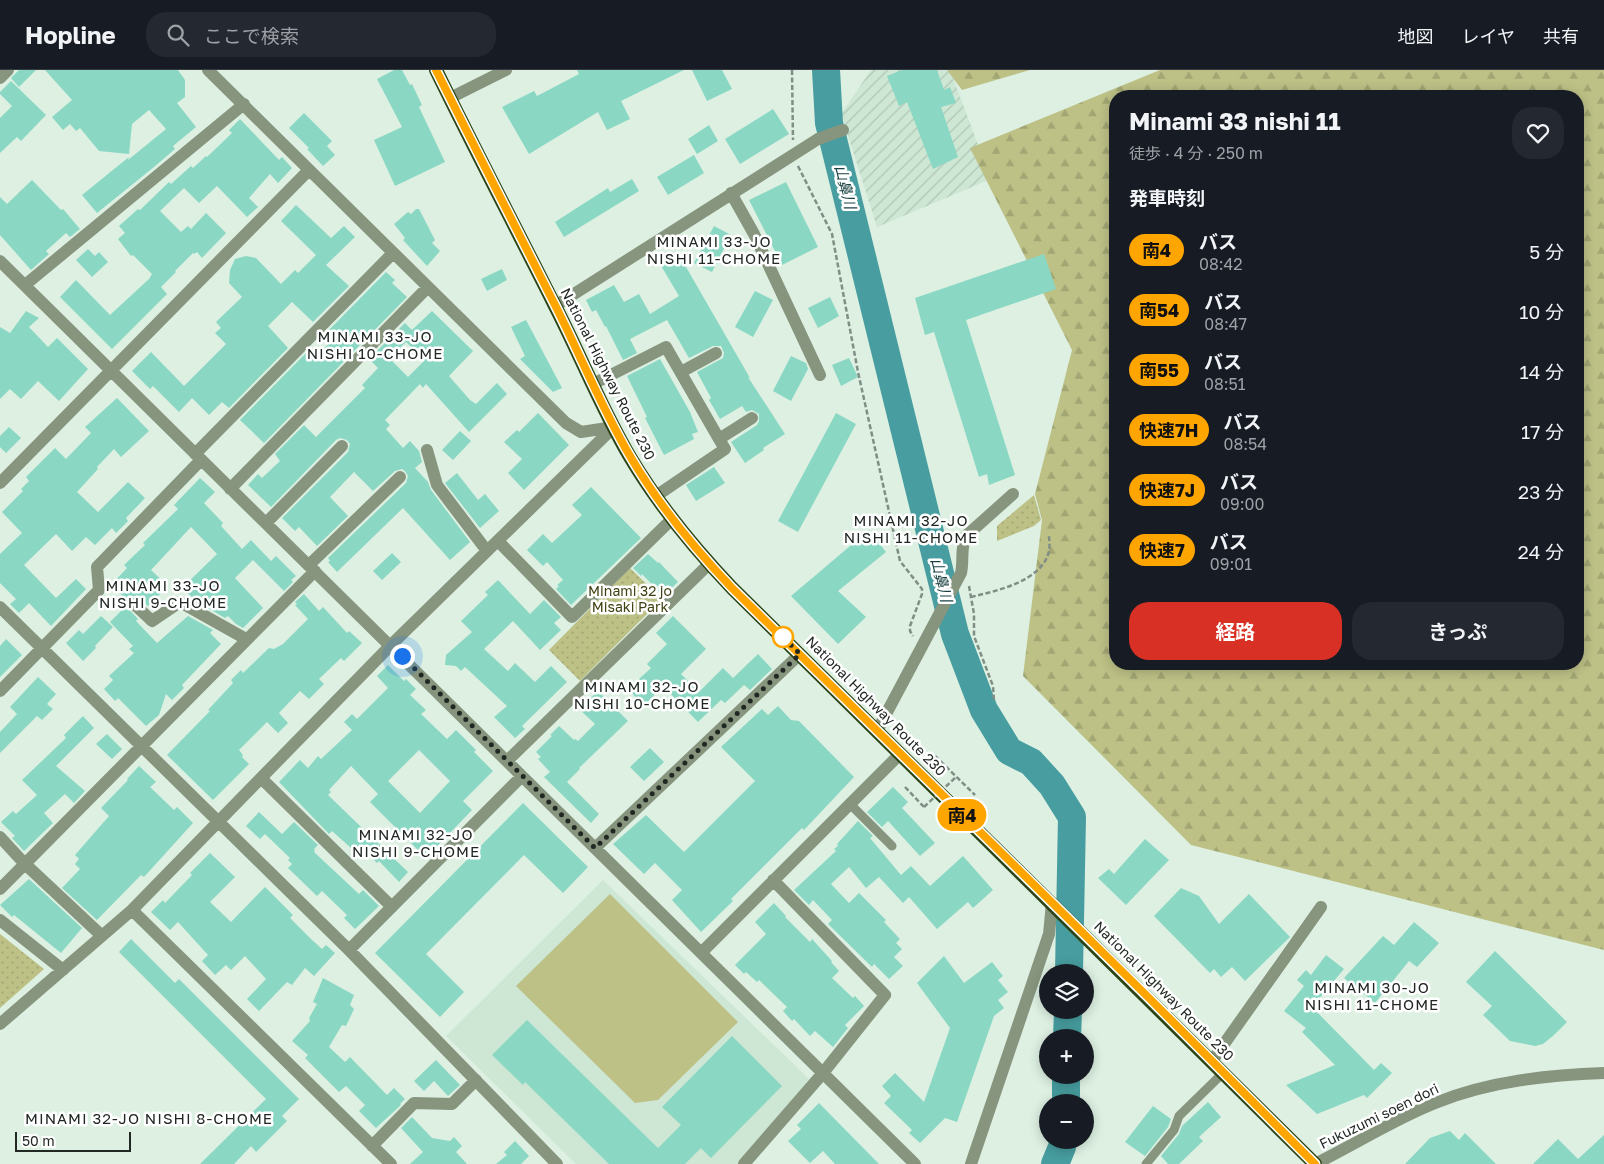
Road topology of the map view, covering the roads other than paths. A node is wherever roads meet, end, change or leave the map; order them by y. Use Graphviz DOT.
graph roads {
  1 [pos="8,70"];
  2 [pos="436,70"];
  3 [pos="506,70"];
  4 [pos="215,72"];
  5 [pos="0,78"];
  6 [pos="450,98"];
  7 [pos="244,104"];
  8 [pos="843,130"];
  9 [pos="310,170"];
  10 [pos="731,193"];
  11 [pos="393,253"];
  12 [pos="0,261"];
  13 [pos="25,285"];
  14 [pos="428,287"];
  15 [pos="556,306"];
  16 [pos="716,353"];
  17 [pos="112,370"];
  18 [pos="680,372"];
  19 [pos="820,375"];
  20 [pos="593,384"];
  21 [pos="752,418"];
  22 [pos="614,428"];
  23 [pos="719,439"];
  24 [pos="342,446"];
  25 [pos="427,450"];
  26 [pos="198,457"];
  27 [pos="400,477"];
  28 [pos="0,483"];
  29 [pos="230,489"];
  30 [pos="1014,494"];
  31 [pos="656,496"];
  32 [pos="672,519"];
  33 [pos="266,523"];
  34 [pos="498,541"];
  35 [pos="487,551"];
  36 [pos="709,564"];
  37 [pos="312,568"];
  38 [pos="134,604"];
  39 [pos="0,607"];
  40 [pos="246,639"];
  41 [pos="391,645"];
  42 [pos="42,649"];
  43 [pos="800,654"];
  44 [pos="0,691"];
  45 [pos="877,730"];
  46 [pos="141,746"];
  47 [pos="900,754"];
  48 [pos="507,761"];
  49 [pos="522,776"];
  50 [pos="261,778"];
  51 [pos="849,803"];
  52 [pos="218,822"];
  53 [pos="0,837"];
  54 [pos="892,846"];
  55 [pos="595,848"];
  56 [pos="24,863"];
  57 [pos="773,880"];
  58 [pos="0,889"];
  59 [pos="1054,905"];
  60 [pos="392,907"];
  61 [pos="1321,907"];
  62 [pos="132,910"];
  63 [pos="0,920"];
  64 [pos="102,936"];
  65 [pos="349,950"];
  66 [pos="701,953"];
  67 [pos="63,970"];
  68 [pos="0,1024"];
  69 [pos="1212,1062"];
  70 [pos="1223,1072"];
  71 [pos="823,1073"];
  72 [pos="1604,1073"];
  73 [pos="476,1080"];
  74 [pos="372,1146"];
  75 [pos="391,1164"];
  76 [pos="557,1164"];
  77 [pos="744,1164"];
  78 [pos="915,1164"];
  79 [pos="971,1164"];
  80 [pos="1146,1164"];
  81 [pos="1315,1164"];
  1 -- 5 [label="street"];
  2 -- 6 [label="highway, National Highway Route 230"];
  3 -- 6 [label="street"];
  4 -- 7 [label="street"];
  6 -- 15 [label="highway, National Highway Route 230"];
  7 -- 9 [label="street"];
  7 -- 13 [label="street"];
  8 -- 10 [label="street"];
  9 -- 11 [label="street"];
  9 -- 17 [label="street"];
  10 -- 15 [label="street"];
  10 -- 19 [label="street"];
  11 -- 14 [label="street"];
  11 -- 26 [label="street"];
  12 -- 13 [label="street"];
  13 -- 17 [label="street"];
  14 -- 22 [label="street"];
  14 -- 29 [label="street"];
  15 -- 20 [label="highway, National Highway Route 230"];
  16 -- 18 [label="street"];
  17 -- 26 [label="street"];
  17 -- 28 [label="street"];
  18 -- 20 [label="street"];
  18 -- 23 [label="street"];
  20 -- 22 [label="highway, National Highway Route 230"];
  21 -- 23 [label="street"];
  22 -- 31 [label="highway, National Highway Route 230"];
  22 -- 34 [label="street"];
  23 -- 31 [label="street"];
  24 -- 33 [label="street"];
  25 -- 35 [label="street"];
  26 -- 29 [label="street"];
  26 -- 42 [label="street"];
  27 -- 37 [label="street"];
  29 -- 33 [label="street"];
  30 -- 45 [label="street"];
  31 -- 32 [label="highway, National Highway Route 230"];
  32 -- 34 [label="street"];
  32 -- 36 [label="highway, National Highway Route 230"];
  33 -- 37 [label="street"];
  34 -- 35 [label="street"];
  35 -- 41 [label="street"];
  36 -- 43 [label="highway, National Highway Route 230"];
  36 -- 48 [label="street"];
  37 -- 40 [label="street"];
  37 -- 41 [label="street"];
  38 -- 40 [label="street"];
  39 -- 42 [label="street"];
  40 -- 46 [label="street"];
  41 -- 48 [label="street"];
  41 -- 50 [label="street"];
  42 -- 44 [label="street"];
  42 -- 46 [label="street"];
  43 -- 45 [label="highway, National Highway Route 230"];
  43 -- 55 [label="street"];
  45 -- 47 [label="highway, National Highway Route 230"];
  46 -- 52 [label="street"];
  46 -- 56 [label="street"];
  47 -- 51 [label="street"];
  47 -- 59 [label="highway, National Highway Route 230"];
  48 -- 49 [label="street"];
  49 -- 55 [label="street"];
  49 -- 60 [label="street"];
  50 -- 52 [label="street"];
  50 -- 60 [label="street"];
  51 -- 54 [label="lane"];
  51 -- 57 [label="street"];
  52 -- 62 [label="street"];
  52 -- 65 [label="street"];
  53 -- 56 [label="street"];
  55 -- 66 [label="street"];
  56 -- 58 [label="street"];
  56 -- 64 [label="street"];
  57 -- 66 [label="street"];
  57 -- 71 [label="street"];
  59 -- 69 [label="highway, National Highway Route 230"];
  59 -- 79 [label="street"];
  60 -- 65 [label="street"];
  61 -- 69 [label="street"];
  62 -- 64 [label="street"];
  62 -- 74 [label="street"];
  63 -- 67 [label="street"];
  64 -- 67 [label="street"];
  65 -- 73 [label="street"];
  66 -- 71 [label="street"];
  67 -- 68 [label="street"];
  69 -- 70 [label="highway, National Highway Route 230"];
  70 -- 80 [label="lane"];
  70 -- 81 [label="highway, National Highway Route 230"];
  71 -- 77 [label="street"];
  71 -- 78 [label="street"];
  72 -- 81 [label="street, Fukuzumi soen dori"];
  73 -- 74 [label="street"];
  73 -- 76 [label="street"];
  74 -- 75 [label="street"];
}
